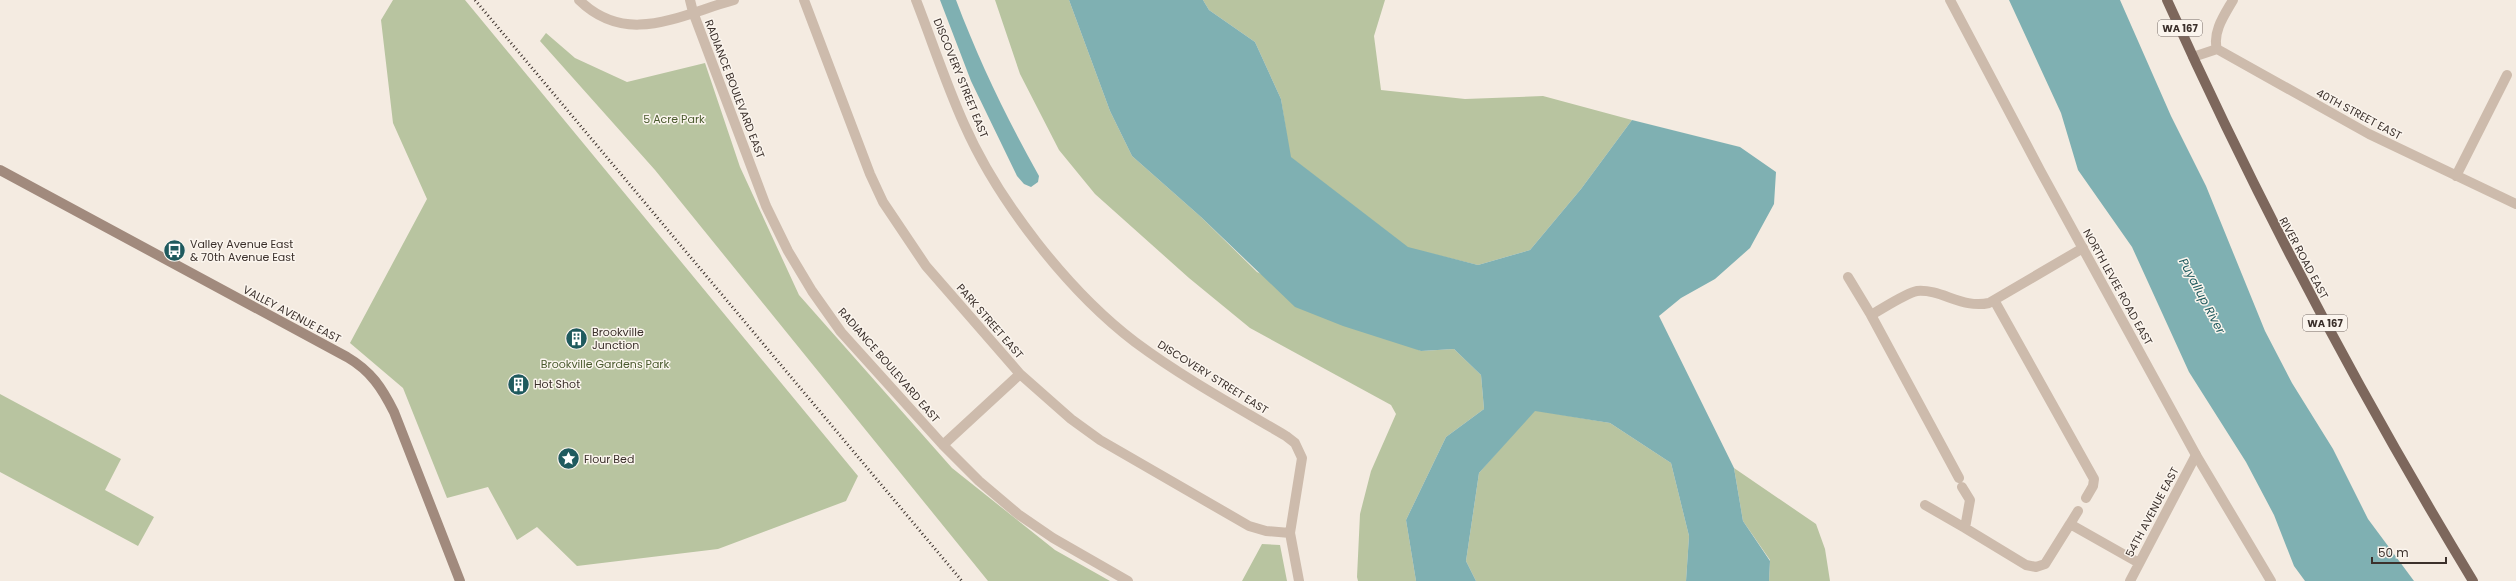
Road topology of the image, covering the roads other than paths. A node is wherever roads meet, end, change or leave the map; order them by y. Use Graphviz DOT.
graph roads {
  1 [pos="579,0"];
  2 [pos="690,0"];
  3 [pos="734,0"];
  4 [pos="804,0"];
  5 [pos="916,0"];
  6 [pos="1950,0"];
  7 [pos="2167,0"];
  8 [pos="2233,0"];
  9 [pos="693,12"];
  10 [pos="2217,49"];
  11 [pos="2192,57"];
  12 [pos="2507,75"];
  13 [pos="0,170"];
  14 [pos="2456,176"];
  15 [pos="2516,204"];
  16 [pos="2083,248"];
  17 [pos="1848,277"];
  18 [pos="1994,300"];
  19 [pos="1871,315"];
  20 [pos="1020,374"];
  21 [pos="943,445"];
  22 [pos="2196,455"];
  23 [pos="2086,498"];
  24 [pos="1925,505"];
  25 [pos="2078,512"];
  26 [pos="2070,524"];
  27 [pos="1966,528"];
  28 [pos="1290,533"];
  29 [pos="2139,562"];
  30 [pos="460,581"];
  31 [pos="1128,581"];
  32 [pos="1299,581"];
  33 [pos="2130,581"];
  34 [pos="2271,581"];
  35 [pos="2473,581"];
  1 -- 9 [label="street"];
  2 -- 9 [label="street, RADIANCE BOULEVARD EAST"];
  3 -- 9 [label="street"];
  4 -- 20 [label="street, PARK STREET EAST"];
  5 -- 28 [label="street, DISCOVERY STREET EAST"];
  6 -- 16 [label="street, NORTH LEVEE ROAD EAST"];
  7 -- 11 [label="main road, RIVER ROAD EAST / WA 167"];
  8 -- 10 [label="street"];
  9 -- 21 [label="street, RADIANCE BOULEVARD EAST"];
  10 -- 11 [label="street"];
  10 -- 14 [label="street, 40TH STREET EAST"];
  11 -- 35 [label="main road, RIVER ROAD EAST / WA 167"];
  12 -- 14 [label="street"];
  13 -- 30 [label="main road, VALLEY AVENUE EAST"];
  14 -- 15 [label="street, 40TH STREET EAST"];
  16 -- 18 [label="street"];
  16 -- 22 [label="street, NORTH LEVEE ROAD EAST"];
  17 -- 19 [label="street"];
  18 -- 19 [label="street"];
  18 -- 23 [label="street"];
  19 -- 27 [label="street"];
  20 -- 21 [label="street"];
  20 -- 28 [label="street, PARK STREET EAST"];
  21 -- 31 [label="street, RADIANCE BOULEVARD EAST"];
  22 -- 29 [label="street, 54TH AVENUE EAST"];
  22 -- 34 [label="street, NORTH LEVEE ROAD EAST"];
  24 -- 27 [label="street"];
  25 -- 26 [label="street"];
  26 -- 27 [label="street"];
  26 -- 29 [label="street"];
  28 -- 32 [label="street"];
  29 -- 33 [label="street, 54TH AVENUE EAST"];
}
